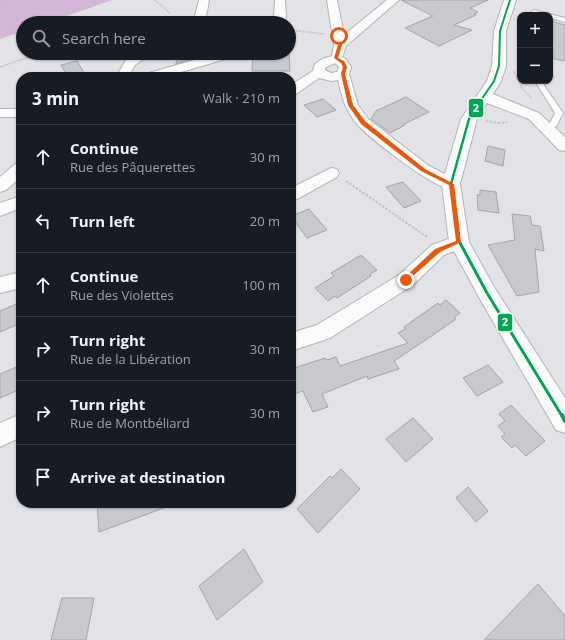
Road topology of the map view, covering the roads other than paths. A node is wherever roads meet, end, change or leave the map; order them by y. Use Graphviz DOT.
graph roads {
  1 [pos="204,0"];
  2 [pos="280,0"];
  3 [pos="332,0"];
  4 [pos="394,0"];
  5 [pos="510,0"];
  6 [pos="201,16"];
  7 [pos="280,16"];
  8 [pos="553,17"];
  9 [pos="565,20"];
  10 [pos="340,45"];
  11 [pos="336,58"];
  12 [pos="135,60"];
  13 [pos="208,60"];
  14 [pos="125,72"];
  15 [pos="167,72"];
  16 [pos="319,72"];
  17 [pos="343,74"];
  18 [pos="540,84"];
  19 [pos="296,88"];
  20 [pos="484,96"];
  21 [pos="0,113"];
  22 [pos="16,113"];
  23 [pos="553,125"];
  24 [pos="565,146"];
  25 [pos="16,172"];
  26 [pos="331,172"];
  27 [pos="451,184"];
  28 [pos="0,186"];
  29 [pos="296,192"];
  30 [pos="16,204"];
  31 [pos="0,210"];
  32 [pos="459,242"];
  33 [pos="16,281"];
  34 [pos="0,285"];
  35 [pos="296,340"];
  36 [pos="565,421"];
  37 [pos="16,427"];
  38 [pos="0,435"];
  1 -- 6 [label="street"];
  2 -- 7 [label="street"];
  3 -- 10 [label="street"];
  4 -- 10 [label="street"];
  5 -- 20 [label="street"];
  8 -- 9 [label="lane"];
  10 -- 11 [label="street"];
  11 -- 16 [label="street"];
  11 -- 17 [label="street"];
  12 -- 14 [label="street"];
  13 -- 15 [label="street"];
  16 -- 17 [label="street"];
  16 -- 19 [label="street"];
  17 -- 27 [label="street"];
  18 -- 23 [label="lane"];
  20 -- 24 [label="street"];
  20 -- 27 [label="street"];
  21 -- 22 [label="street"];
  25 -- 28 [label="street"];
  26 -- 29 [label="street"];
  27 -- 32 [label="street"];
  30 -- 31 [label="street"];
  32 -- 35 [label="street"];
  32 -- 36 [label="street"];
  33 -- 34 [label="street"];
  37 -- 38 [label="street"];
}
